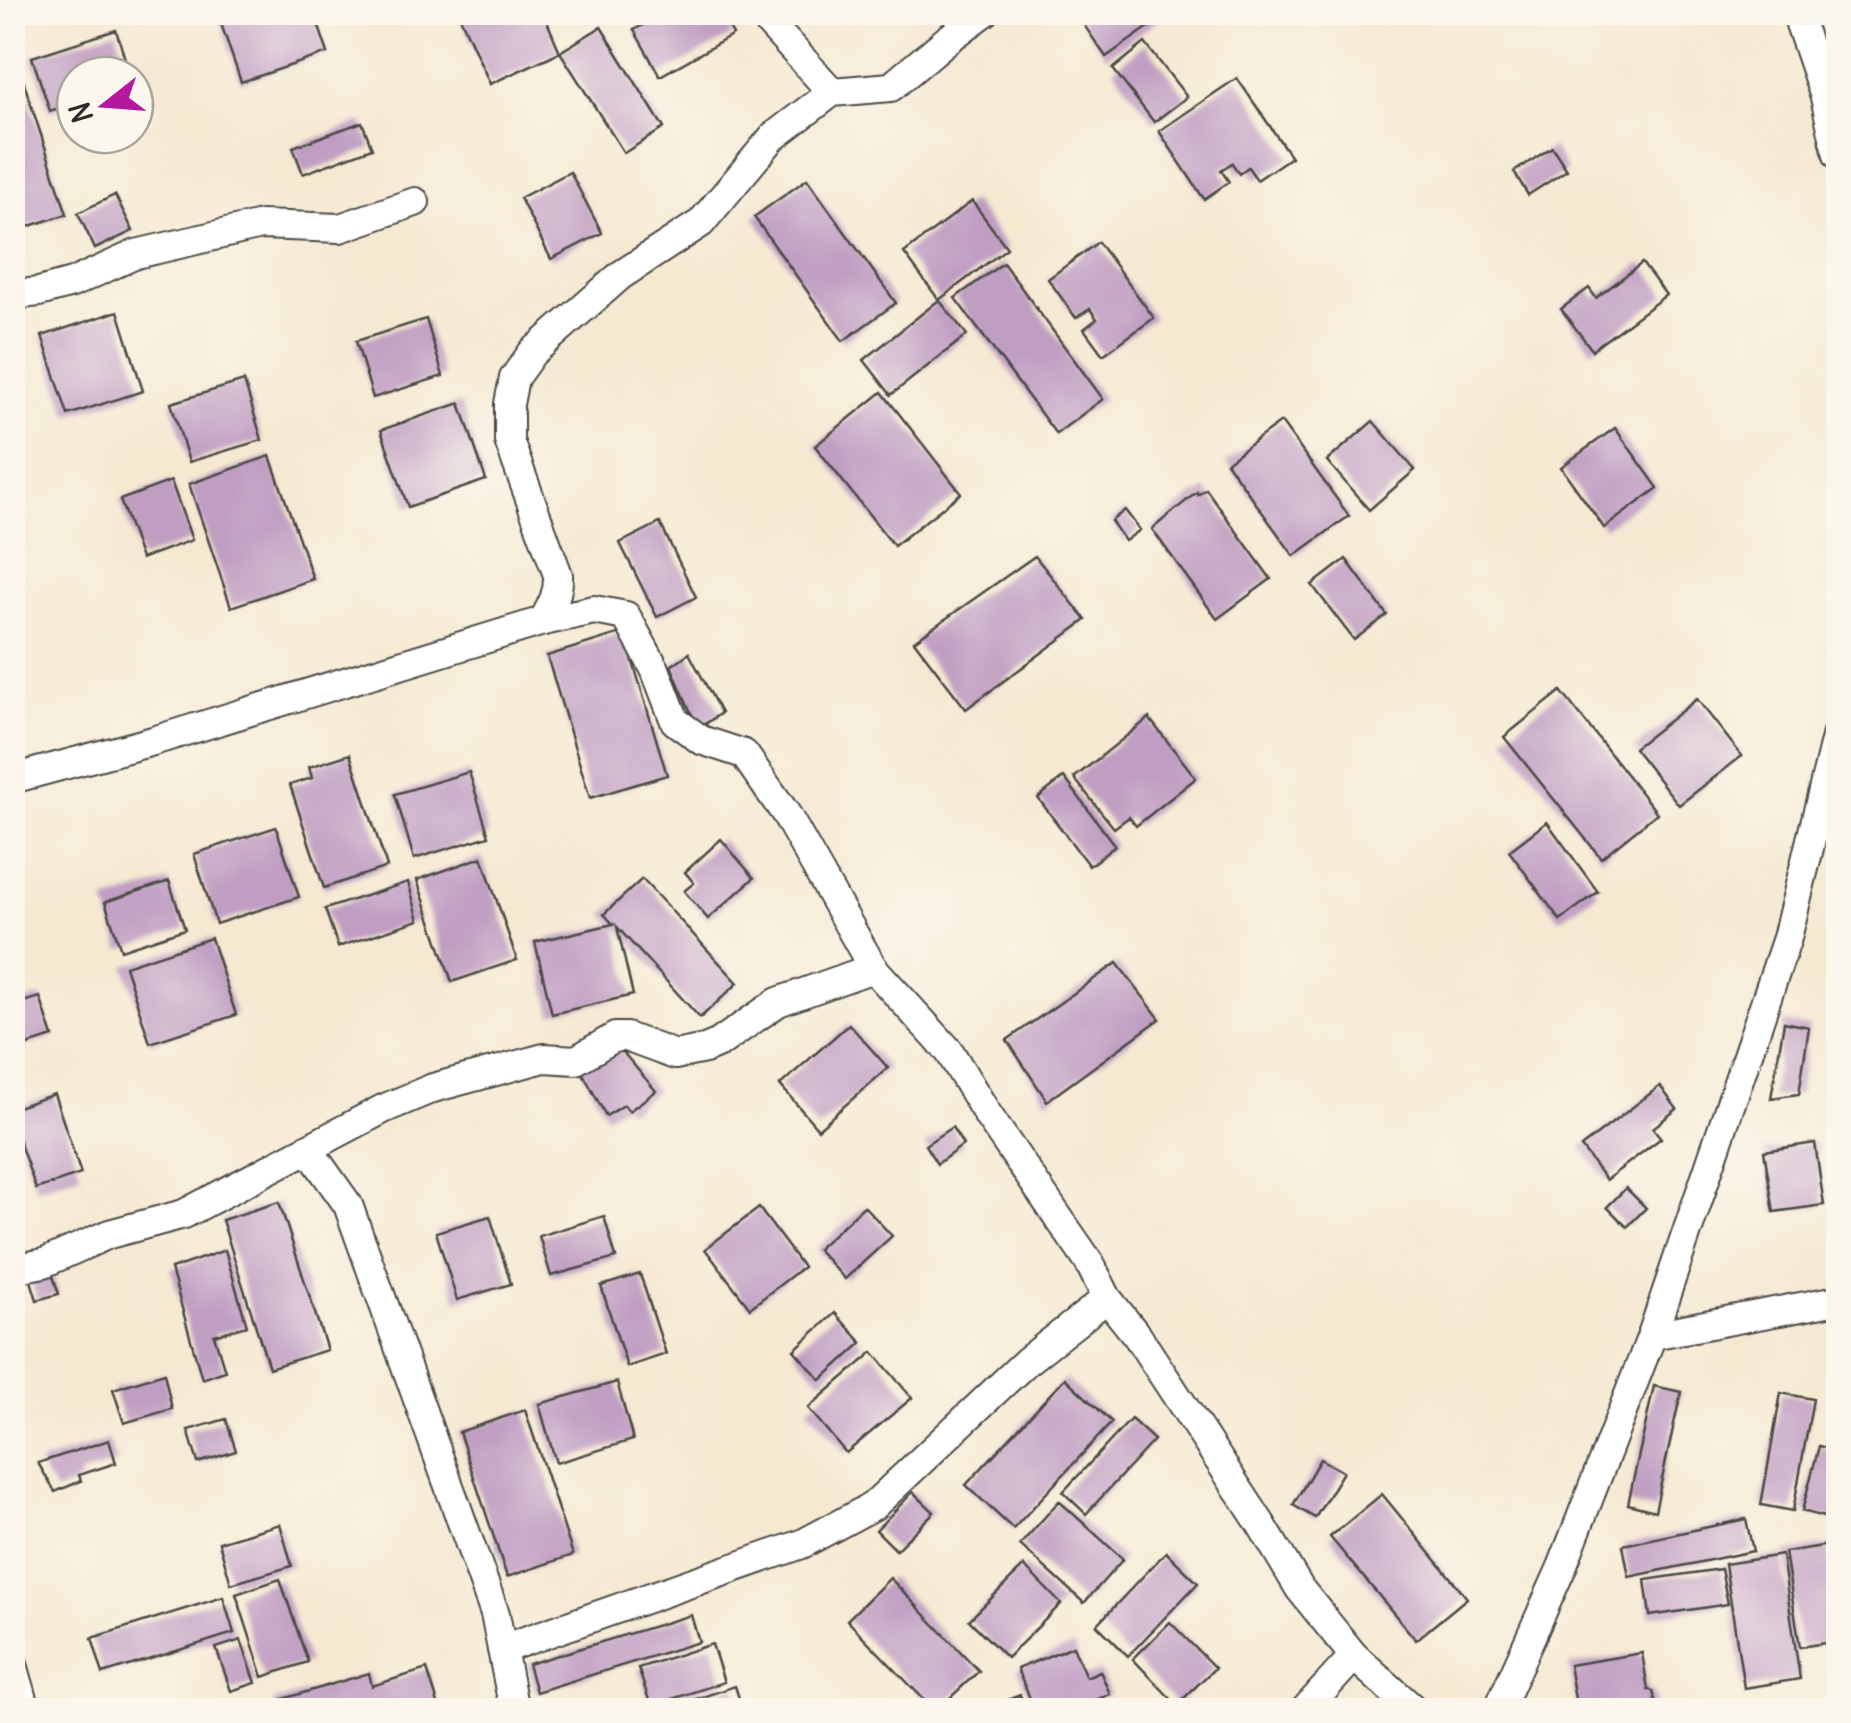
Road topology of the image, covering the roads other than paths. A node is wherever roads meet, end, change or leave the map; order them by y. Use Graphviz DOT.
graph roads {
  1 [pos="759,12"];
  2 [pos="985,12"];
  3 [pos="1796,12"];
  4 [pos="832,92"];
  5 [pos="1838,155"];
  6 [pos="415,202"];
  7 [pos="12,296"];
  8 [pos="558,587"];
  9 [pos="576,613"];
  10 [pos="543,621"];
  11 [pos="1838,728"];
  12 [pos="12,779"];
  13 [pos="874,968"];
  14 [pos="310,1150"];
  15 [pos="12,1270"];
  16 [pos="1107,1298"];
  17 [pos="1838,1300"];
  18 [pos="1652,1335"];
  19 [pos="502,1649"];
  20 [pos="1354,1656"];
  21 [pos="12,1661"];
  22 [pos="26,1710"];
  23 [pos="514,1710"];
  24 [pos="1305,1710"];
  25 [pos="1414,1710"];
  26 [pos="1498,1710"];
  1 -- 4 [label="street"];
  2 -- 4 [label="street"];
  3 -- 5 [label="street"];
  4 -- 8 [label="street"];
  6 -- 7 [label="street"];
  8 -- 9 [label="street"];
  8 -- 10 [label="street"];
  9 -- 10 [label="street"];
  9 -- 13 [label="street"];
  10 -- 12 [label="street"];
  11 -- 18 [label="street"];
  13 -- 14 [label="street"];
  13 -- 16 [label="street"];
  14 -- 15 [label="street"];
  14 -- 19 [label="street"];
  16 -- 19 [label="street"];
  16 -- 20 [label="street"];
  17 -- 18 [label="street"];
  18 -- 26 [label="street"];
  19 -- 23 [label="street"];
  20 -- 24 [label="street"];
  20 -- 25 [label="street"];
  21 -- 22 [label="street"];
}
